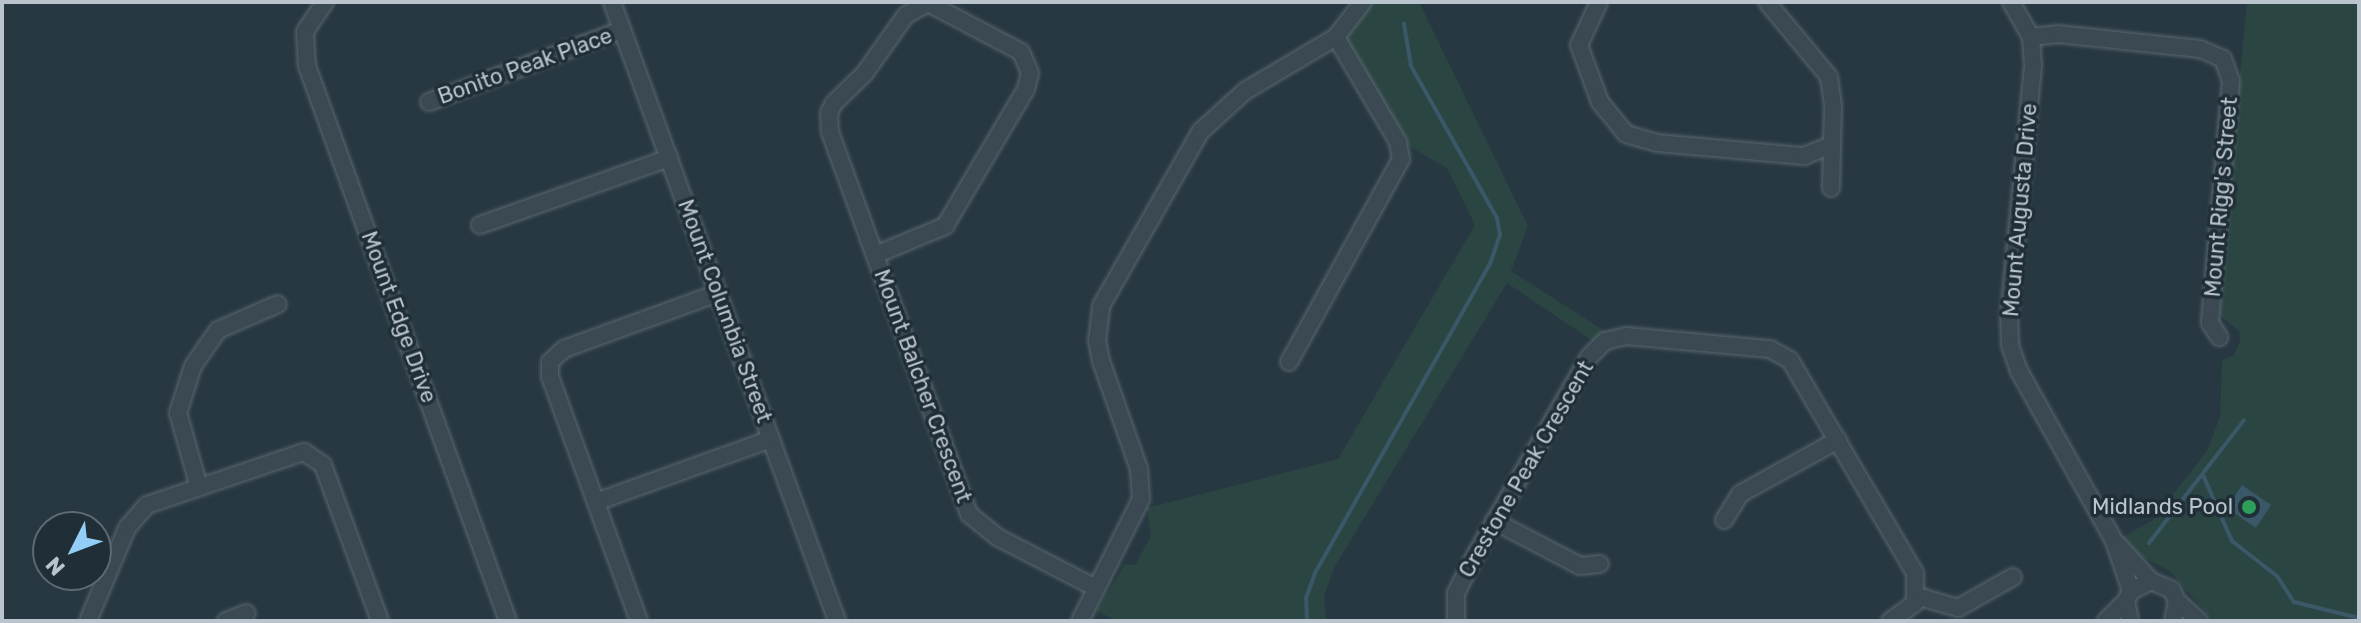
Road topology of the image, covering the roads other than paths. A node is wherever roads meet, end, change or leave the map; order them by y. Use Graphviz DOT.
graph roads {
  1 [pos="612,2"];
  2 [pos="1363,2"];
  3 [pos="1599,2"];
  4 [pos="1767,2"];
  5 [pos="2011,2"];
  6 [pos="320,8"];
  7 [pos="622,30"];
  8 [pos="1336,37"];
  9 [pos="2031,37"];
  10 [pos="429,102"];
  11 [pos="1829,146"];
  12 [pos="669,158"];
  13 [pos="1831,188"];
  14 [pos="480,225"];
  15 [pos="875,255"];
  16 [pos="718,293"];
  17 [pos="278,304"];
  18 [pos="2219,337"];
  19 [pos="1289,362"];
  20 [pos="771,439"];
  21 [pos="1838,440"];
  22 [pos="199,487"];
  23 [pos="596,502"];
  24 [pos="1724,520"];
  25 [pos="1494,521"];
  26 [pos="2114,541"];
  27 [pos="1600,564"];
  28 [pos="2013,577"];
  29 [pos="2151,581"];
  30 [pos="1096,588"];
  31 [pos="1917,596"];
  32 [pos="2128,596"];
  33 [pos="2177,601"];
  34 [pos="247,613"];
  35 [pos="94,619"];
  36 [pos="226,621"];
  37 [pos="380,621"];
  38 [pos="508,621"];
  39 [pos="639,621"];
  40 [pos="837,621"];
  41 [pos="1080,621"];
  42 [pos="1456,621"];
  43 [pos="1890,621"];
  44 [pos="2106,621"];
  45 [pos="2130,621"];
  46 [pos="2173,621"];
  47 [pos="2199,621"];
  1 -- 7 [label="street, Mount Columbia Street"];
  2 -- 8 [label="street"];
  3 -- 11 [label="street"];
  4 -- 11 [label="street"];
  5 -- 9 [label="street"];
  6 -- 38 [label="street, Mount Edge Drive"];
  7 -- 10 [label="street, Bonito Peak Place"];
  7 -- 12 [label="street, Mount Columbia Street"];
  8 -- 19 [label="street"];
  8 -- 30 [label="street"];
  9 -- 18 [label="street, Mount Rigg's Street"];
  9 -- 26 [label="street, Mount Augusta Drive"];
  11 -- 13 [label="street"];
  12 -- 14 [label="street"];
  12 -- 16 [label="street, Mount Columbia Street"];
  15 -- 15 [label="street, Mount Balcher Crescent"];
  15 -- 30 [label="street, Mount Balcher Crescent"];
  16 -- 20 [label="street, Mount Columbia Street"];
  16 -- 23 [label="street"];
  17 -- 22 [label="street"];
  20 -- 23 [label="street"];
  20 -- 40 [label="street, Mount Columbia Street"];
  21 -- 24 [label="street"];
  21 -- 25 [label="street, Crestone Peak Crescent"];
  21 -- 31 [label="street, Crestone Peak Crescent"];
  22 -- 35 [label="street"];
  22 -- 37 [label="street"];
  23 -- 39 [label="street"];
  25 -- 27 [label="street"];
  25 -- 42 [label="street, Crestone Peak Crescent"];
  26 -- 29 [label="street, Mount Augusta Drive"];
  26 -- 32 [label="street, Mount Augusta Drive"];
  28 -- 31 [label="street"];
  29 -- 32 [label="street"];
  29 -- 33 [label="street, Mount Augusta Drive"];
  30 -- 41 [label="street"];
  31 -- 43 [label="street"];
  32 -- 44 [label="street"];
  32 -- 45 [label="street, Mount Augusta Drive"];
  33 -- 46 [label="street"];
  33 -- 47 [label="street"];
  34 -- 36 [label="street"];
}
